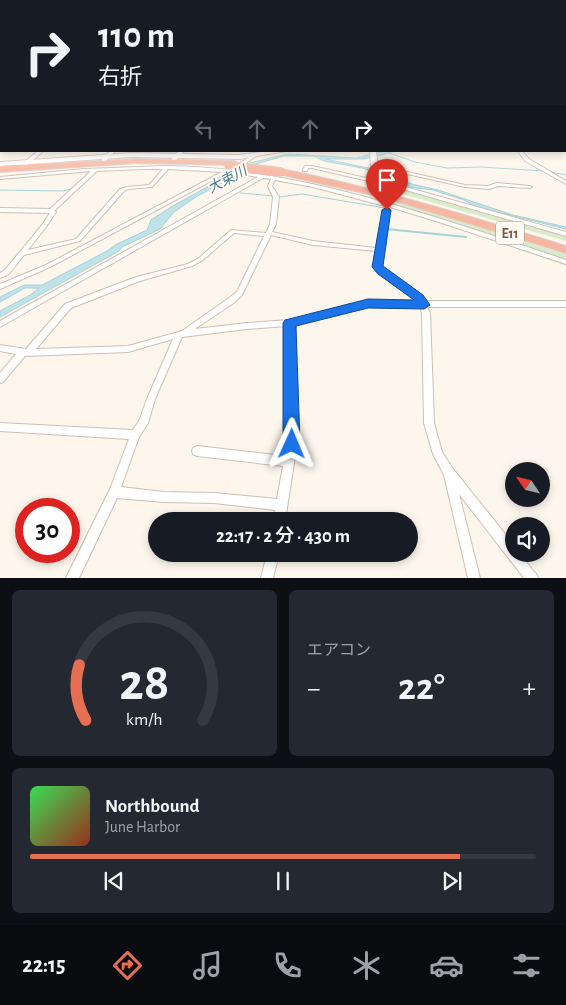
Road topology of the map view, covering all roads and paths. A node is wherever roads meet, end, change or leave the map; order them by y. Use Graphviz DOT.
graph roads {
  1 [pos="40,152"];
  2 [pos="278,152"];
  3 [pos="521,152"];
  4 [pos="178,155"];
  5 [pos="108,156"];
  6 [pos="254,156"];
  7 [pos="374,159"];
  8 [pos="0,164"];
  9 [pos="26,164"];
  10 [pos="167,167"];
  11 [pos="230,168"];
  12 [pos="96,169"];
  13 [pos="305,170"];
  14 [pos="0,171"];
  15 [pos="13,173"];
  16 [pos="280,174"];
  17 [pos="261,176"];
  18 [pos="8,177"];
  19 [pos="0,178"];
  20 [pos="376,182"];
  21 [pos="0,183"];
  22 [pos="566,183"];
  23 [pos="530,187"];
  24 [pos="388,205"];
  25 [pos="0,210"];
  26 [pos="51,211"];
  27 [pos="269,234"];
  28 [pos="566,234"];
  29 [pos="566,244"];
  30 [pos="380,250"];
  31 [pos="566,250"];
  32 [pos="21,254"];
  33 [pos="566,262"];
  34 [pos="0,276"];
  35 [pos="0,287"];
  36 [pos="566,304"];
  37 [pos="424,305"];
  38 [pos="290,323"];
  39 [pos="0,324"];
  40 [pos="182,334"];
  41 [pos="0,348"];
  42 [pos="25,353"];
  43 [pos="0,379"];
  44 [pos="0,427"];
  45 [pos="135,435"];
  46 [pos="196,451"];
  47 [pos="289,462"];
  48 [pos="449,473"];
  49 [pos="114,492"];
  50 [pos="282,505"];
  51 [pos="281,512"];
  52 [pos="271,562"];
  53 [pos="72,578"];
  54 [pos="268,578"];
  55 [pos="474,578"];
  56 [pos="532,578"];
  1 -- 9 [label="street"];
  2 -- 6 [label="street"];
  3 -- 22 [label="street"];
  4 -- 5 [label="street"];
  4 -- 6 [label="street"];
  5 -- 9 [label="street"];
  6 -- 11 [label="street"];
  7 -- 20 [label="street"];
  7 -- 23 [label="street"];
  8 -- 9 [label="street"];
  10 -- 11 [label="street"];
  10 -- 12 [label="street"];
  10 -- 32 [label="street"];
  11 -- 14 [label="highway, E11"];
  11 -- 16 [label="highway, E11, bridge"];
  11 -- 17 [label="street"];
  11 -- 35 [label="street"];
  12 -- 18 [label="street"];
  12 -- 26 [label="street"];
  13 -- 20 [label="street"];
  15 -- 18 [label="street"];
  16 -- 17 [label="street"];
  16 -- 24 [label="street"];
  16 -- 27 [label="street"];
  16 -- 29 [label="highway, E11"];
  16 -- 31 [label="highway, E11"];
  17 -- 39 [label="street"];
  18 -- 19 [label="street"];
  18 -- 21 [label="street"];
  20 -- 28 [label="street"];
  24 -- 30 [label="street"];
  24 -- 33 [label="street"];
  25 -- 26 [label="street"];
  26 -- 32 [label="street"];
  27 -- 30 [label="street"];
  27 -- 40 [label="street"];
  27 -- 42 [label="street"];
  30 -- 37 [label="street"];
  32 -- 34 [label="street"];
  36 -- 37 [label="street"];
  37 -- 38 [label="street"];
  37 -- 48 [label="street"];
  38 -- 40 [label="street"];
  38 -- 47 [label="street"];
  40 -- 42 [label="street"];
  40 -- 45 [label="street"];
  41 -- 42 [label="street"];
  42 -- 43 [label="street"];
  44 -- 45 [label="street"];
  45 -- 49 [label="street"];
  46 -- 47 [label="street"];
  47 -- 50 [label="street"];
  48 -- 55 [label="street"];
  48 -- 56 [label="street"];
  49 -- 50 [label="street"];
  49 -- 53 [label="street"];
  50 -- 51 [label="street"];
  52 -- 54 [label="street"];
}
